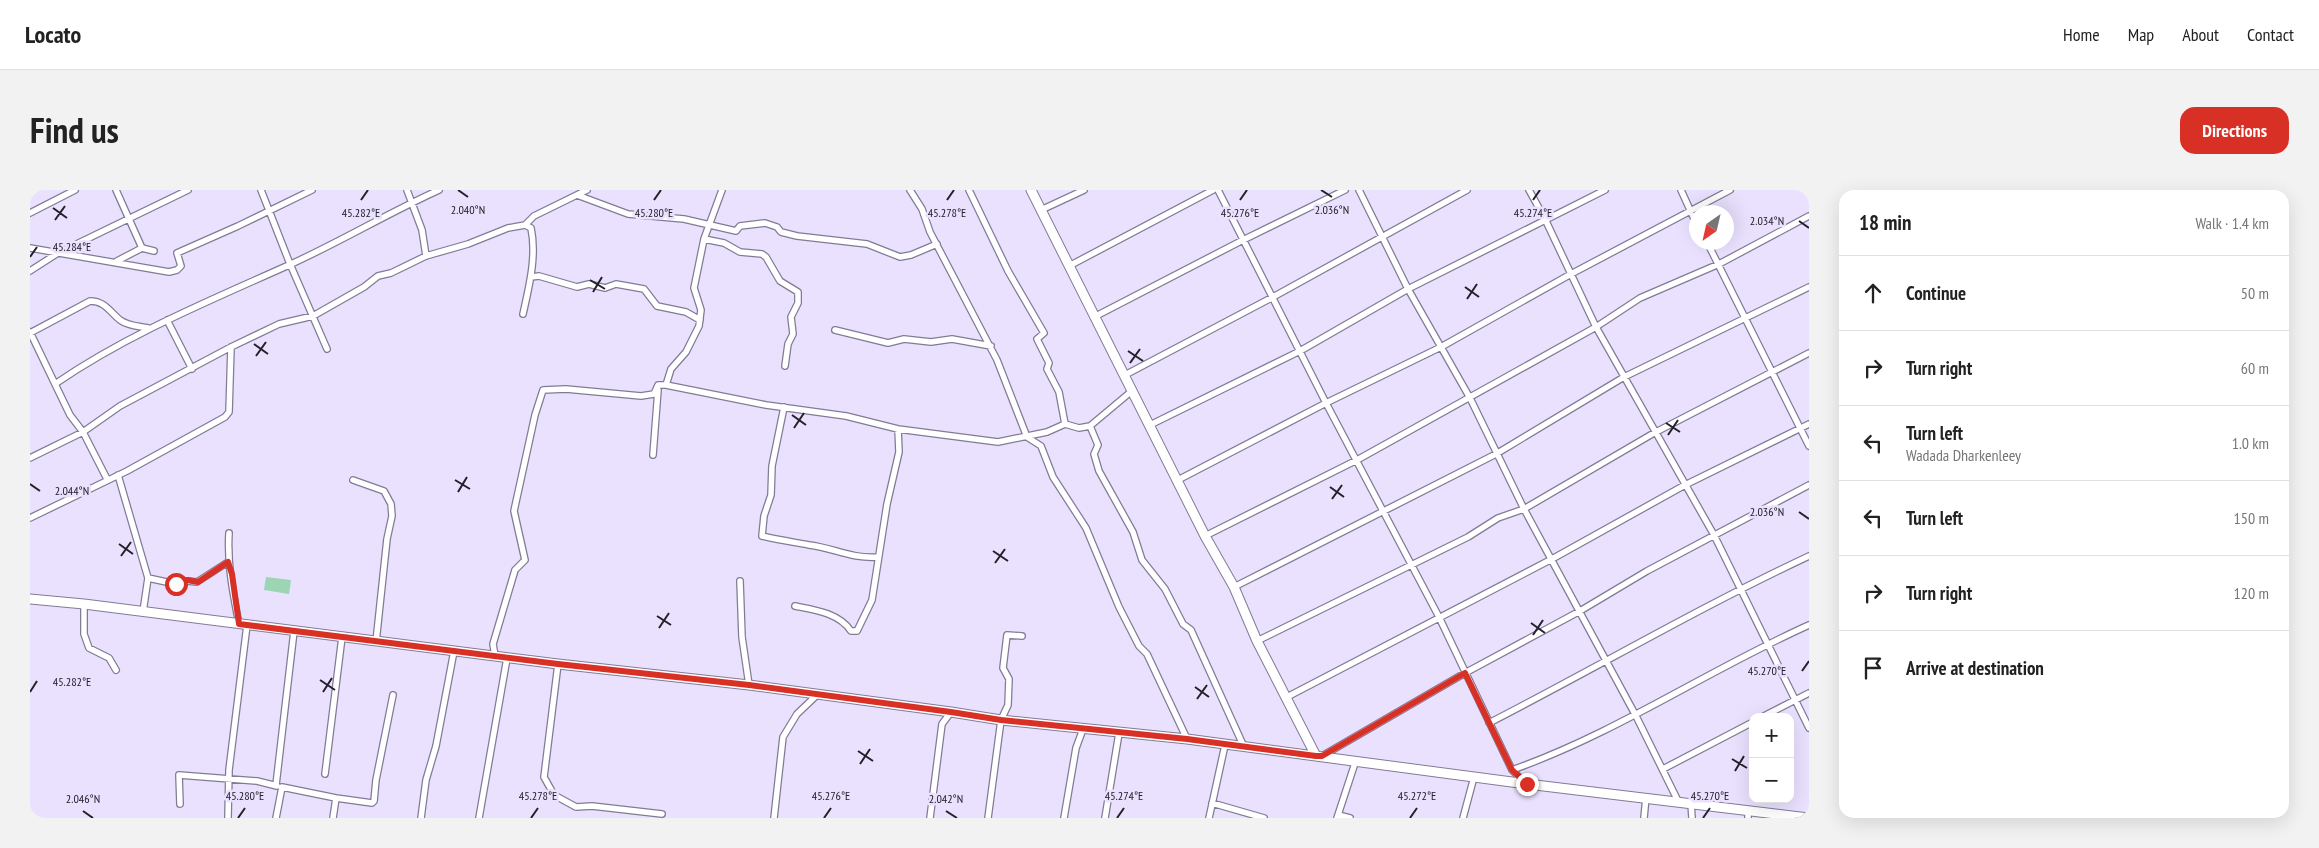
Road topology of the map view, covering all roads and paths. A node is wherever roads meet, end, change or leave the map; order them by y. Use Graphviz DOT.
graph roads {
  1 [pos="75,190"];
  2 [pos="116,190"];
  3 [pos="188,190"];
  4 [pos="261,190"];
  5 [pos="312,190"];
  6 [pos="407,190"];
  7 [pos="439,190"];
  8 [pos="587,190"];
  9 [pos="722,190"];
  10 [pos="910,190"];
  11 [pos="969,190"];
  12 [pos="1031,190"];
  13 [pos="1084,190"];
  14 [pos="1213,190"];
  15 [pos="1218,190"];
  16 [pos="1345,190"];
  17 [pos="1359,190"];
  18 [pos="1467,190"];
  19 [pos="1529,190"];
  20 [pos="1605,190"];
  21 [pos="1681,190"];
  22 [pos="1730,190"];
  23 [pos="577,195"];
  24 [pos="412,202"];
  25 [pos="1701,205"];
  26 [pos="1689,209"];
  27 [pos="1042,210"];
  28 [pos="269,211"];
  29 [pos="1689,212"];
  30 [pos="30,214"];
  31 [pos="1809,216"];
  32 [pos="1545,219"];
  33 [pos="130,220"];
  34 [pos="525,225"];
  35 [pos="710,226"];
  36 [pos="704,238"];
  37 [pos="1383,238"];
  38 [pos="1243,240"];
  39 [pos="937,244"];
  40 [pos="30,248"];
  41 [pos="142,248"];
  42 [pos="1711,250"];
  43 [pos="154,251"];
  44 [pos="58,253"];
  45 [pos="426,256"];
  46 [pos="116,262"];
  47 [pos="290,264"];
  48 [pos="1719,264"];
  49 [pos="1070,266"];
  50 [pos="30,271"];
  51 [pos="1570,274"];
  52 [pos="531,277"];
  53 [pos="1809,287"];
  54 [pos="1408,289"];
  55 [pos="1273,297"];
  56 [pos="523,314"];
  57 [pos="313,316"];
  58 [pos="1096,316"];
  59 [pos="1746,319"];
  60 [pos="167,320"];
  61 [pos="700,320"];
  62 [pos="1596,327"];
  63 [pos="148,328"];
  64 [pos="835,330"];
  65 [pos="30,333"];
  66 [pos="231,346"];
  67 [pos="991,346"];
  68 [pos="1441,347"];
  69 [pos="327,349"];
  70 [pos="1300,351"];
  71 [pos="1809,353"];
  72 [pos="785,366"];
  73 [pos="192,369"];
  74 [pos="1773,373"];
  75 [pos="1125,375"];
  76 [pos="1624,377"];
  77 [pos="56,384"];
  78 [pos="658,385"];
  79 [pos="666,385"];
  80 [pos="1132,390"];
  81 [pos="1470,398"];
  82 [pos="1326,403"];
  83 [pos="784,407"];
  84 [pos="1065,424"];
  85 [pos="1809,424"];
  86 [pos="1150,425"];
  87 [pos="1090,426"];
  88 [pos="898,429"];
  89 [pos="1800,429"];
  90 [pos="84,432"];
  91 [pos="1654,433"];
  92 [pos="1027,436"];
  93 [pos="1809,446"];
  94 [pos="1496,454"];
  95 [pos="653,455"];
  96 [pos="30,458"];
  97 [pos="1357,460"];
  98 [pos="118,475"];
  99 [pos="107,479"];
  100 [pos="353,480"];
  101 [pos="1176,481"];
  102 [pos="1685,485"];
  103 [pos="1809,485"];
  104 [pos="1524,509"];
  105 [pos="1384,512"];
  106 [pos="30,518"];
  107 [pos="229,533"];
  108 [pos="1714,535"];
  109 [pos="1205,536"];
  110 [pos="1809,556"];
  111 [pos="878,557"];
  112 [pos="1552,559"];
  113 [pos="228,562"];
  114 [pos="1412,566"];
  115 [pos="148,578"];
  116 [pos="740,581"];
  117 [pos="1234,587"];
  118 [pos="1741,588"];
  119 [pos="30,599"];
  120 [pos="84,604"];
  121 [pos="796,606"];
  122 [pos="1580,611"];
  123 [pos="143,612"];
  124 [pos="1439,618"];
  125 [pos="243,624"];
  126 [pos="1809,625"];
  127 [pos="294,631"];
  128 [pos="1022,636"];
  129 [pos="342,637"];
  130 [pos="1257,641"];
  131 [pos="376,642"];
  132 [pos="1768,644"];
  133 [pos="454,651"];
  134 [pos="495,656"];
  135 [pos="508,658"];
  136 [pos="1607,662"];
  137 [pos="558,664"];
  138 [pos="116,670"];
  139 [pos="1465,673"];
  140 [pos="749,685"];
  141 [pos="1809,693"];
  142 [pos="818,694"];
  143 [pos="392,695"];
  144 [pos="1287,697"];
  145 [pos="1794,700"];
  146 [pos="951,712"];
  147 [pos="1770,713"];
  148 [pos="1636,716"];
  149 [pos="1001,720"];
  150 [pos="1488,723"];
  151 [pos="1749,724"];
  152 [pos="1809,728"];
  153 [pos="1083,729"];
  154 [pos="1119,733"];
  155 [pos="1187,739"];
  156 [pos="1225,745"];
  157 [pos="1244,747"];
  158 [pos="1319,756"];
  159 [pos="1356,760"];
  160 [pos="1512,770"];
  161 [pos="1662,770"];
  162 [pos="325,774"];
  163 [pos="1474,777"];
  164 [pos="228,779"];
  165 [pos="1527,784"];
  166 [pos="279,786"];
  167 [pos="1646,797"];
  168 [pos="336,798"];
  169 [pos="1678,801"];
  170 [pos="1212,803"];
  171 [pos="1691,803"];
  172 [pos="180,804"];
  173 [pos="662,814"];
  174 [pos="1748,814"];
  175 [pos="1338,817"];
  176 [pos="1804,817"];
  177 [pos="228,818"];
  178 [pos="276,818"];
  179 [pos="333,818"];
  180 [pos="421,818"];
  181 [pos="479,818"];
  182 [pos="774,818"];
  183 [pos="930,818"];
  184 [pos="988,818"];
  185 [pos="1064,818"];
  186 [pos="1105,818"];
  187 [pos="1209,818"];
  188 [pos="1264,818"];
  189 [pos="1350,818"];
  190 [pos="1463,818"];
  191 [pos="1644,818"];
  192 [pos="1692,818"];
  1 -- 30 [label="street"];
  2 -- 33 [label="street"];
  3 -- 33 [label="street"];
  4 -- 28 [label="street"];
  5 -- 28 [label="street"];
  6 -- 24 [label="street"];
  7 -- 24 [label="street"];
  8 -- 23 [label="street"];
  9 -- 35 [label="street"];
  10 -- 39 [label="street"];
  11 -- 84 [label="street"];
  12 -- 27 [label="main road"];
  13 -- 27 [label="street"];
  14 -- 49 [label="street"];
  15 -- 38 [label="street"];
  16 -- 38 [label="street"];
  17 -- 37 [label="street"];
  18 -- 37 [label="street"];
  19 -- 32 [label="street"];
  20 -- 32 [label="street"];
  21 -- 26 [label="street"];
  22 -- 25 [label="street"];
  23 -- 34 [label="street"];
  23 -- 35 [label="street"];
  24 -- 45 [label="street"];
  24 -- 47 [label="street"];
  27 -- 49 [label="main road"];
  28 -- 46 [label="street"];
  28 -- 47 [label="street"];
  29 -- 51 [label="street"];
  31 -- 48 [label="street"];
  32 -- 51 [label="street"];
  32 -- 54 [label="street"];
  33 -- 41 [label="street"];
  33 -- 44 [label="street"];
  34 -- 45 [label="street"];
  34 -- 52 [label="street"];
  35 -- 36 [label="street"];
  35 -- 39 [label="street"];
  36 -- 61 [label="street"];
  36 -- 72 [label="street"];
  37 -- 54 [label="street"];
  37 -- 55 [label="street"];
  38 -- 55 [label="street"];
  38 -- 58 [label="street"];
  39 -- 67 [label="street"];
  40 -- 44 [label="street"];
  41 -- 43 [label="street"];
  41 -- 46 [label="street"];
  42 -- 48 [label="street"];
  44 -- 46 [label="street"];
  44 -- 50 [label="street"];
  45 -- 57 [label="street"];
  47 -- 57 [label="street"];
  47 -- 60 [label="street"];
  48 -- 59 [label="street"];
  48 -- 62 [label="street"];
  49 -- 58 [label="main road"];
  51 -- 62 [label="street"];
  51 -- 68 [label="street"];
  52 -- 56 [label="street"];
  52 -- 61 [label="street"];
  53 -- 59 [label="street"];
  54 -- 68 [label="street"];
  54 -- 70 [label="street"];
  55 -- 70 [label="street"];
  55 -- 75 [label="street"];
  57 -- 66 [label="street"];
  57 -- 69 [label="street"];
  58 -- 75 [label="main road"];
  59 -- 74 [label="street"];
  59 -- 76 [label="street"];
  60 -- 63 [label="street"];
  60 -- 73 [label="street"];
  61 -- 79 [label="street"];
  62 -- 76 [label="street"];
  62 -- 81 [label="street"];
  63 -- 65 [label="street"];
  63 -- 77 [label="street"];
  64 -- 67 [label="street"];
  65 -- 77 [label="street"];
  66 -- 73 [label="street"];
  66 -- 98 [label="street"];
  67 -- 92 [label="street"];
  68 -- 81 [label="street"];
  68 -- 82 [label="street"];
  70 -- 82 [label="street"];
  70 -- 86 [label="street"];
  71 -- 74 [label="street"];
  73 -- 90 [label="street"];
  74 -- 89 [label="street"];
  74 -- 91 [label="street"];
  75 -- 80 [label="main road"];
  76 -- 91 [label="street"];
  76 -- 94 [label="street"];
  77 -- 90 [label="street"];
  78 -- 79 [label="street"];
  78 -- 95 [label="street"];
  78 -- 134 [label="street"];
  79 -- 83 [label="street"];
  80 -- 86 [label="main road"];
  80 -- 87 [label="street"];
  81 -- 94 [label="street"];
  81 -- 97 [label="street"];
  82 -- 97 [label="street"];
  82 -- 101 [label="street"];
  83 -- 88 [label="street"];
  83 -- 111 [label="street"];
  84 -- 87 [label="street"];
  84 -- 92 [label="street"];
  85 -- 89 [label="street"];
  86 -- 101 [label="main road"];
  87 -- 157 [label="street"];
  88 -- 92 [label="street"];
  88 -- 111 [label="street"];
  89 -- 93 [label="street"];
  89 -- 102 [label="street"];
  90 -- 96 [label="street"];
  90 -- 99 [label="street"];
  91 -- 102 [label="street"];
  91 -- 104 [label="street"];
  92 -- 155 [label="street"];
  94 -- 104 [label="street"];
  94 -- 105 [label="street"];
  97 -- 105 [label="street"];
  97 -- 109 [label="street"];
  98 -- 99 [label="street"];
  98 -- 115 [label="street"];
  99 -- 106 [label="street"];
  100 -- 131 [label="street"];
  101 -- 109 [label="main road"];
  102 -- 108 [label="street"];
  102 -- 112 [label="street"];
  103 -- 108 [label="street"];
  104 -- 112 [label="street"];
  104 -- 114 [label="street"];
  105 -- 114 [label="street"];
  105 -- 117 [label="street"];
  107 -- 113 [label="street"];
  108 -- 118 [label="street"];
  108 -- 122 [label="street"];
  109 -- 117 [label="main road"];
  110 -- 118 [label="street"];
  111 -- 121 [label="street"];
  112 -- 122 [label="street"];
  112 -- 124 [label="street"];
  113 -- 115 [label="street"];
  113 -- 125 [label="street"];
  114 -- 124 [label="street"];
  114 -- 130 [label="street"];
  115 -- 123 [label="street"];
  116 -- 140 [label="street"];
  117 -- 130 [label="main road"];
  118 -- 132 [label="street"];
  118 -- 136 [label="street"];
  119 -- 120 [label="main road"];
  120 -- 123 [label="main road"];
  120 -- 138 [label="street"];
  122 -- 136 [label="street"];
  122 -- 139 [label="street"];
  123 -- 125 [label="main road"];
  124 -- 139 [label="street"];
  124 -- 144 [label="street"];
  125 -- 127 [label="main road"];
  125 -- 164 [label="street"];
  126 -- 132 [label="street"];
  127 -- 129 [label="main road"];
  127 -- 166 [label="street"];
  128 -- 149 [label="street"];
  129 -- 131 [label="main road"];
  129 -- 162 [label="street"];
  130 -- 144 [label="main road"];
  131 -- 133 [label="main road"];
  132 -- 145 [label="street"];
  132 -- 148 [label="street"];
  133 -- 134 [label="main road"];
  133 -- 180 [label="street"];
  134 -- 135 [label="main road"];
  135 -- 137 [label="main road"];
  135 -- 181 [label="street"];
  136 -- 148 [label="street"];
  136 -- 150 [label="street"];
  137 -- 140 [label="main road"];
  137 -- 173 [label="street"];
  139 -- 150 [label="street"];
  139 -- 158 [label="street"];
  140 -- 142 [label="main road"];
  141 -- 145 [label="street"];
  142 -- 146 [label="main road"];
  142 -- 182 [label="street"];
  143 -- 168 [label="street"];
  144 -- 158 [label="main road"];
  145 -- 147 [label="street"];
  145 -- 152 [label="street"];
  146 -- 149 [label="main road"];
  146 -- 183 [label="street"];
  148 -- 160 [label="street"];
  148 -- 161 [label="street"];
  149 -- 153 [label="main road"];
  149 -- 184 [label="street"];
  150 -- 160 [label="street"];
  151 -- 161 [label="street"];
  153 -- 154 [label="main road"];
  153 -- 185 [label="street"];
  154 -- 155 [label="main road"];
  154 -- 186 [label="street"];
  155 -- 156 [label="main road"];
  156 -- 157 [label="main road"];
  156 -- 170 [label="street"];
  157 -- 158 [label="main road"];
  158 -- 159 [label="main road"];
  159 -- 163 [label="main road"];
  159 -- 175 [label="street"];
  160 -- 165 [label="street"];
  161 -- 169 [label="street"];
  163 -- 165 [label="main road"];
  163 -- 190 [label="street"];
  164 -- 166 [label="street"];
  164 -- 172 [label="street"];
  164 -- 177 [label="street"];
  165 -- 167 [label="main road"];
  166 -- 168 [label="street"];
  166 -- 178 [label="street"];
  167 -- 169 [label="main road"];
  167 -- 191 [label="street"];
  168 -- 179 [label="street"];
  169 -- 171 [label="main road"];
  170 -- 187 [label="street"];
  170 -- 188 [label="street"];
  171 -- 174 [label="main road"];
  171 -- 192 [label="street"];
  174 -- 176 [label="main road"];
  175 -- 189 [label="street"];
}
